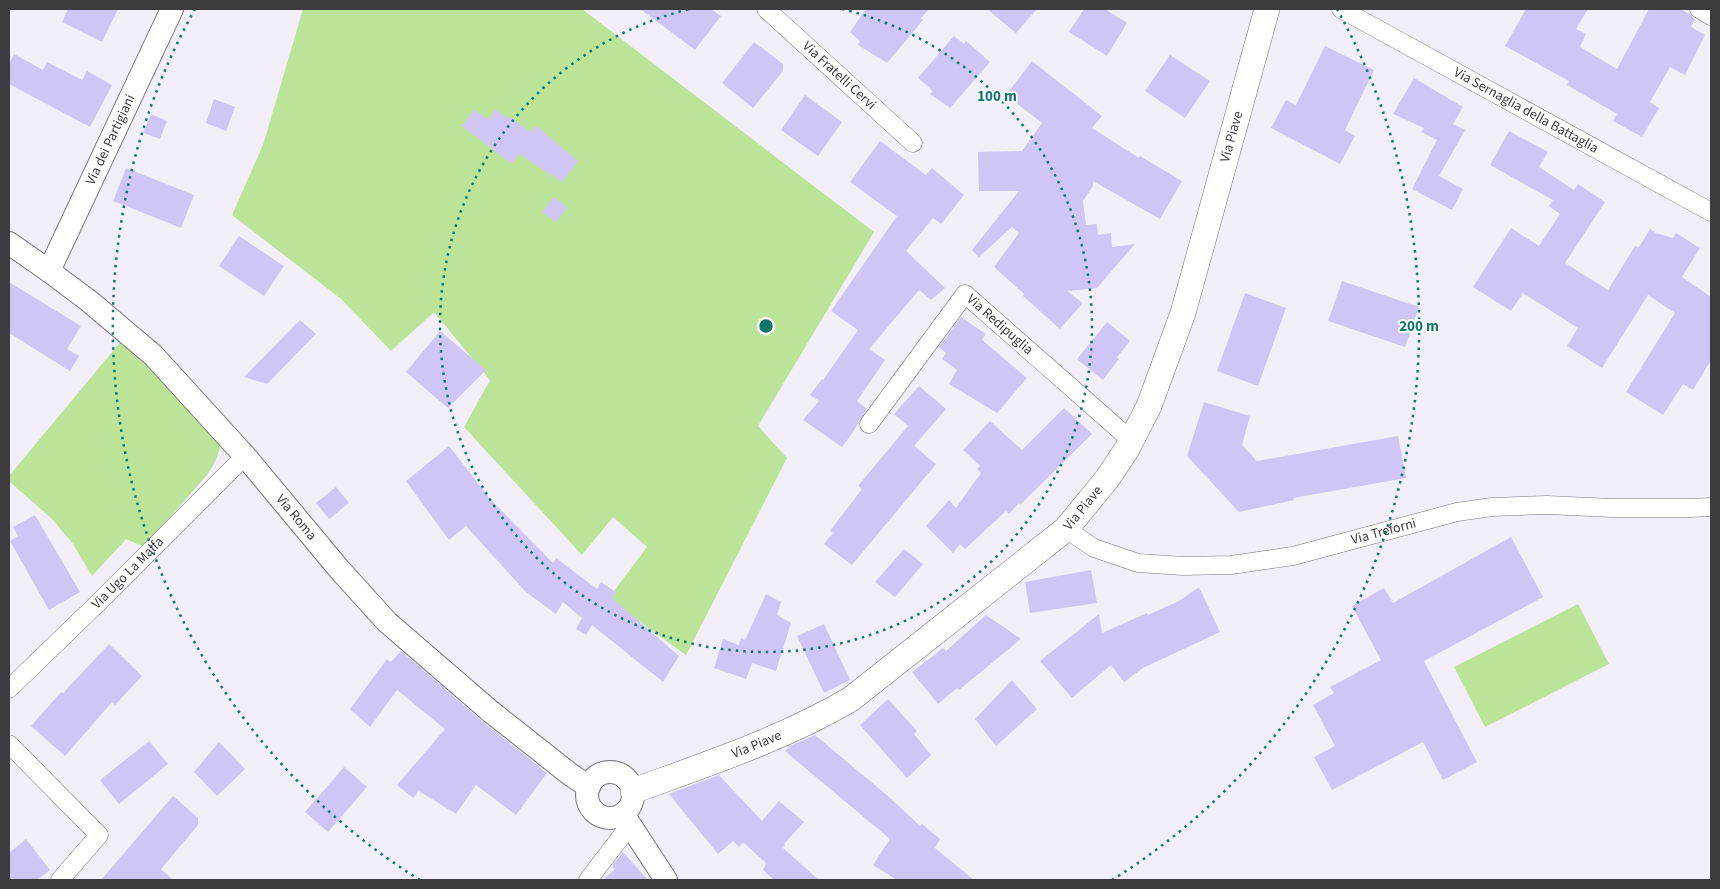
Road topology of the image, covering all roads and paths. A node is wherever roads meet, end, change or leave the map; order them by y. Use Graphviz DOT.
graph roads {
  1 [pos="172,9"];
  2 [pos="766,9"];
  3 [pos="1267,9"];
  4 [pos="1341,9"];
  5 [pos="1699,9"];
  6 [pos="1711,16"];
  7 [pos="913,143"];
  8 [pos="1711,212"];
  9 [pos="9,243"];
  10 [pos="49,271"];
  11 [pos="869,424"];
  12 [pos="1132,441"];
  13 [pos="245,456"];
  14 [pos="1711,507"];
  15 [pos="1066,529"];
  16 [pos="9,689"];
  17 [pos="9,744"];
  18 [pos="589,787"];
  19 [pos="633,791"];
  20 [pos="627,819"];
  21 [pos="60,880"];
  22 [pos="588,880"];
  23 [pos="666,880"];
  1 -- 10 [label="street, Via dei Partigiani"];
  2 -- 7 [label="street, Via Fratelli Cervi"];
  3 -- 12 [label="main road, Via Piave"];
  4 -- 8 [label="street, Via Sernaglia della Battaglia"];
  5 -- 6 [label="street"];
  9 -- 10 [label="street, Via Roma"];
  10 -- 13 [label="street, Via Roma"];
  11 -- 12 [label="street, Via Redipuglia"];
  12 -- 15 [label="main road, Via Piave"];
  13 -- 16 [label="street, Via Ugo La Malfa"];
  13 -- 18 [label="street, Via Roma"];
  14 -- 15 [label="street, Via Treforni"];
  15 -- 19 [label="main road, Via Piave"];
  17 -- 21 [label="street"];
  18 -- 19 [label="street"];
  18 -- 20 [label="street"];
  19 -- 20 [label="street"];
  20 -- 22 [label="street"];
  20 -- 23 [label="street"];
}
